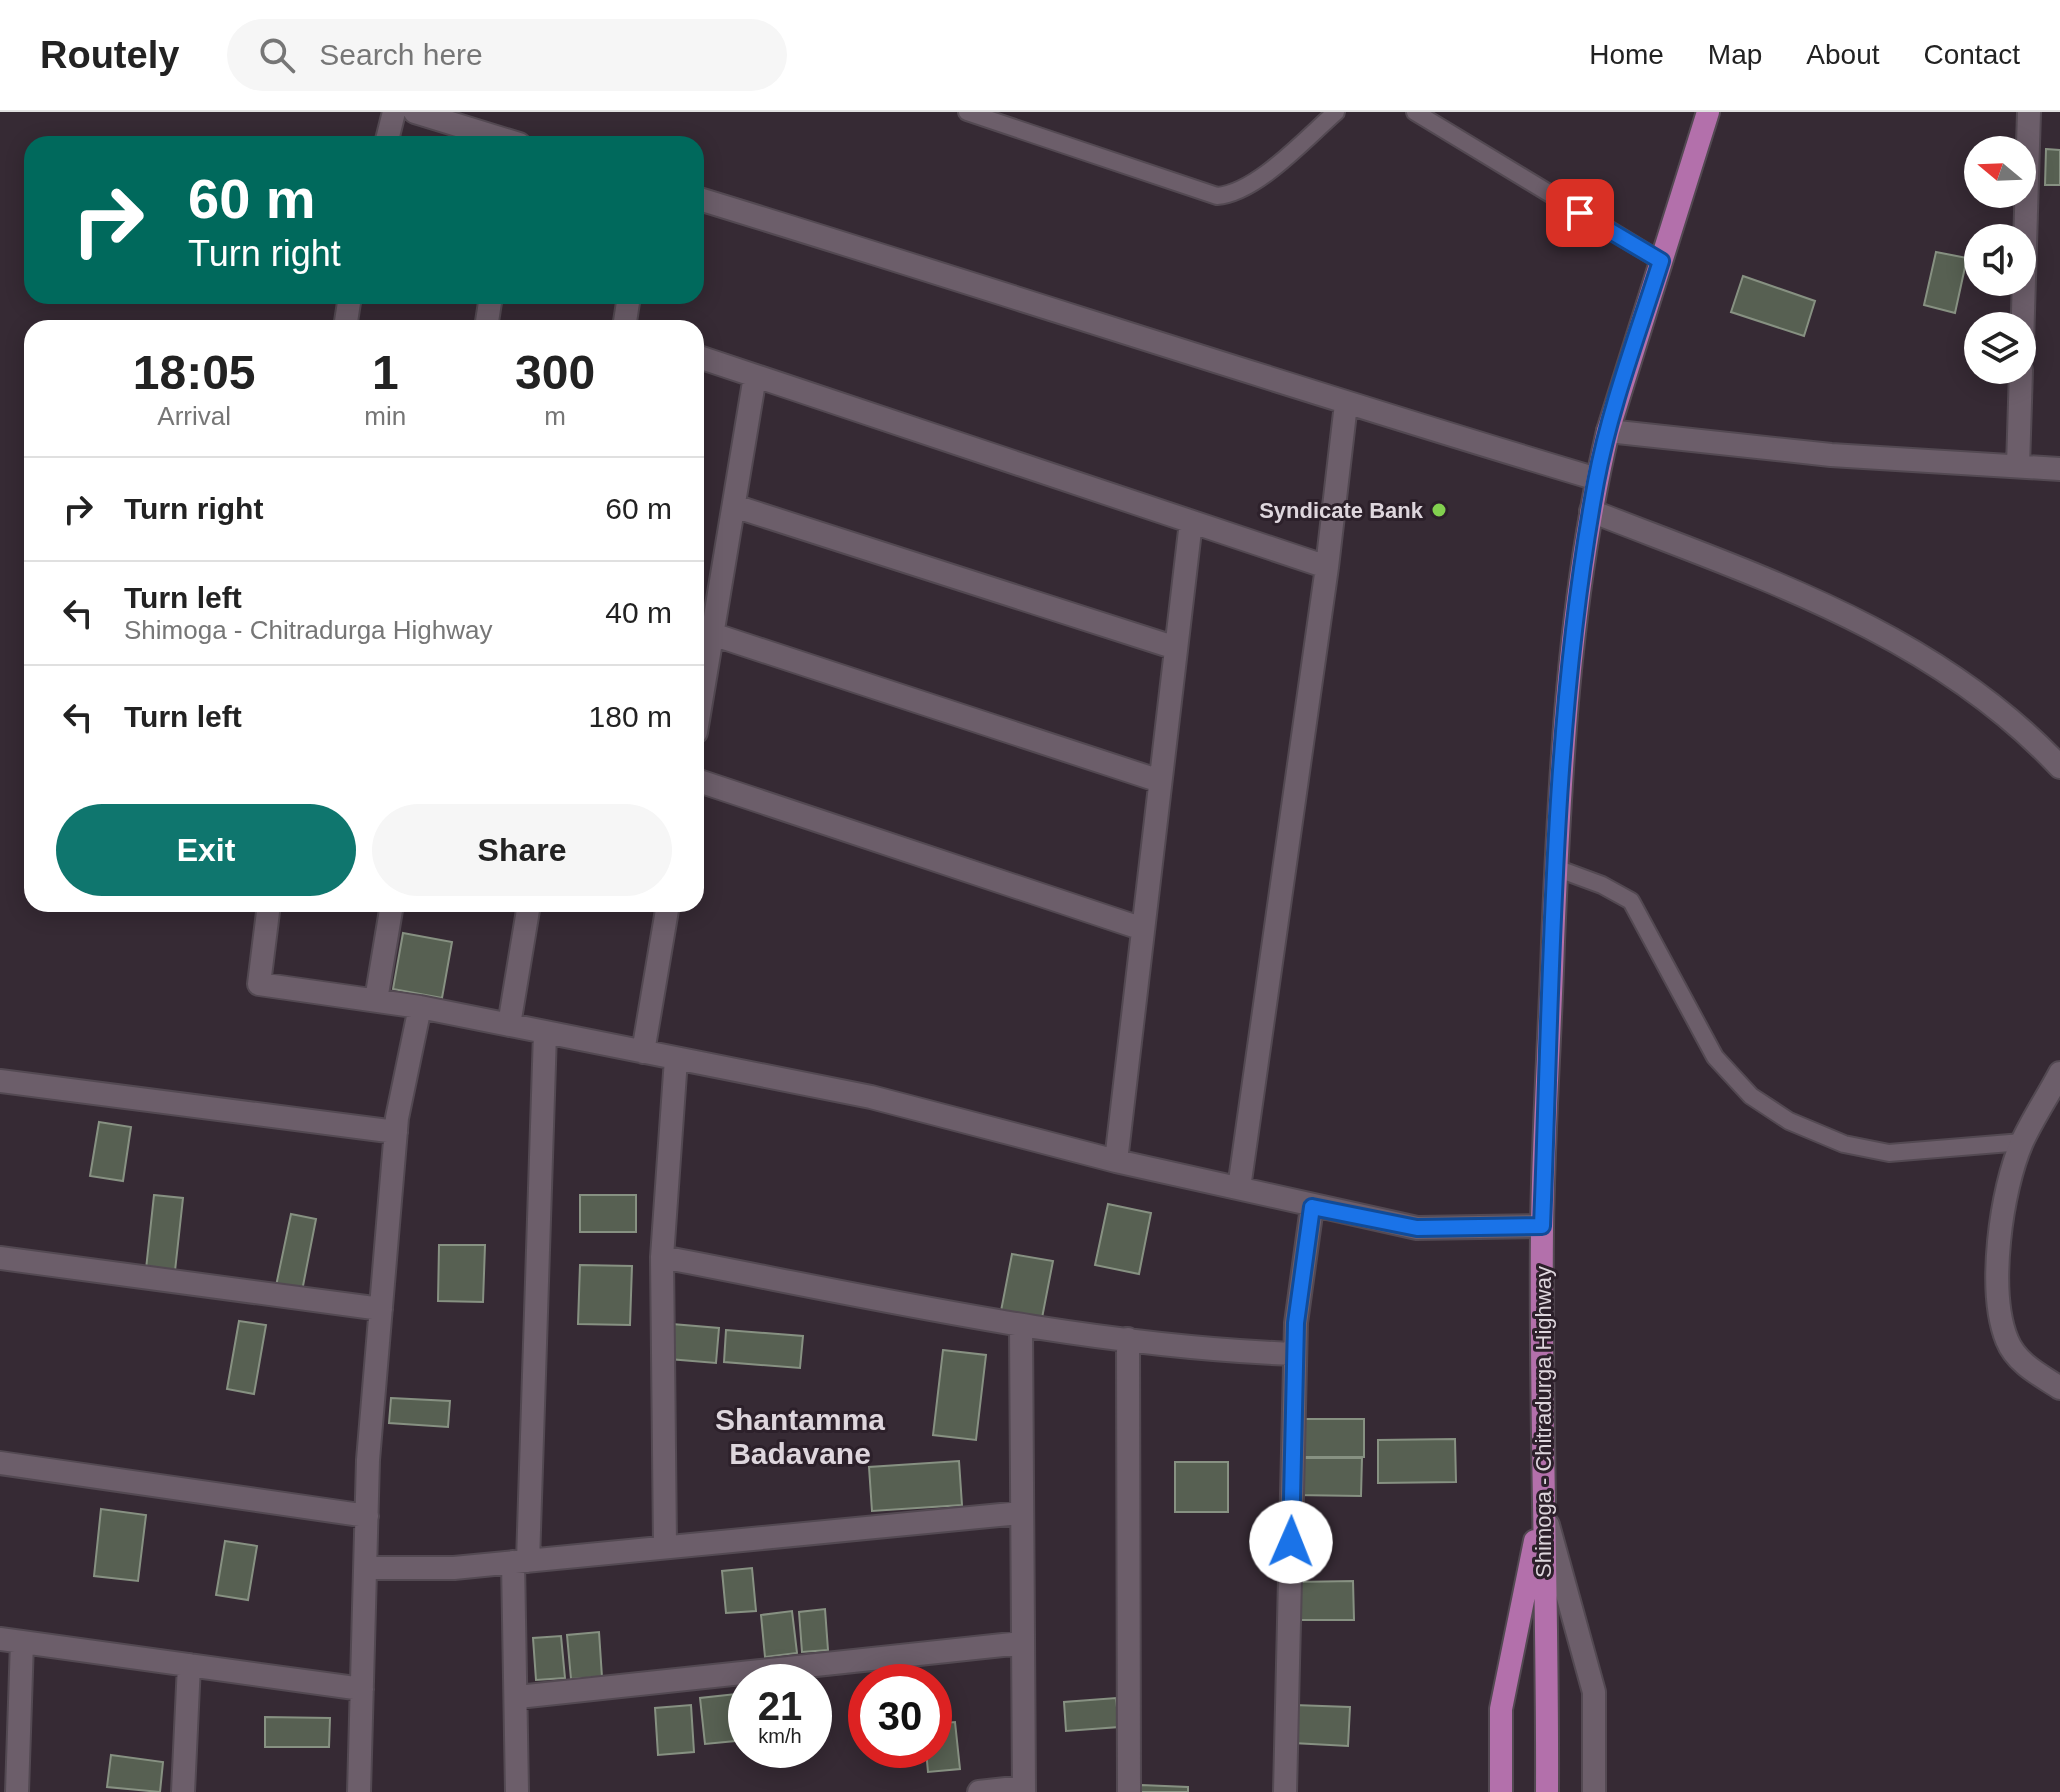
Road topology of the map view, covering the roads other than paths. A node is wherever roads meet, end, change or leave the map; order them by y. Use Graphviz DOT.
graph roads {
  1 [pos="394,112"];
  2 [pos="415,112"];
  3 [pos="967,112"];
  4 [pos="1336,112"];
  5 [pos="1415,112"];
  6 [pos="1708,112"];
  7 [pos="2029,112"];
  8 [pos="388,136"];
  9 [pos="492,136"];
  10 [pos="704,200"];
  11 [pos="1661,261"];
  12 [pos="2023,312"];
  13 [pos="704,359"];
  14 [pos="755,376"];
  15 [pos="2021,384"];
  16 [pos="1346,404"];
  17 [pos="1608,431"];
  18 [pos="2018,466"];
  19 [pos="2060,469"];
  20 [pos="1597,479"];
  21 [pos="734,506"];
  22 [pos="1591,511"];
  23 [pos="1191,522"];
  24 [pos="1327,567"];
  25 [pos="712,634"];
  26 [pos="1176,648"];
  27 [pos="704,683"];
  28 [pos="2060,767"];
  29 [pos="1160,781"];
  30 [pos="704,783"];
  31 [pos="1556,868"];
  32 [pos="268,912"];
  33 [pos="391,912"];
  34 [pos="528,912"];
  35 [pos="667,912"];
  36 [pos="1143,929"];
  37 [pos="376,1000"];
  38 [pos="420,1007"];
  39 [pos="509,1025"];
  40 [pos="545,1033"];
  41 [pos="643,1052"];
  42 [pos="676,1059"];
  43 [pos="2060,1073"];
  44 [pos="0,1081"];
  45 [pos="396,1132"];
  46 [pos="2022,1142"];
  47 [pos="1116,1161"];
  48 [pos="1239,1188"];
  49 [pos="1312,1207"];
  50 [pos="1542,1226"];
  51 [pos="662,1257"];
  52 [pos="0,1258"];
  53 [pos="381,1309"];
  54 [pos="1021,1326"];
  55 [pos="1128,1339"];
  56 [pos="1295,1354"];
  57 [pos="2060,1388"];
  58 [pos="0,1463"];
  59 [pos="1542,1505"];
  60 [pos="1020,1513"];
  61 [pos="367,1516"];
  62 [pos="665,1545"];
  63 [pos="521,1562"];
  64 [pos="366,1568"];
  65 [pos="11,1641"];
  66 [pos="1021,1643"];
  67 [pos="189,1665"];
  68 [pos="362,1689"];
  69 [pos="518,1697"];
  70 [pos="1024,1790"];
  71 [pos="17,1792"];
  72 [pos="183,1792"];
  73 [pos="359,1792"];
  74 [pos="517,1792"];
  75 [pos="979,1792"];
  76 [pos="1129,1792"];
  77 [pos="1285,1792"];
  78 [pos="1501,1792"];
  79 [pos="1547,1792"];
  80 [pos="1594,1792"];
  1 -- 8 [label="street"];
  2 -- 9 [label="street"];
  3 -- 4 [label="lane"];
  5 -- 11 [label="lane"];
  6 -- 11 [label="main road, Shimoga - Chitradurga Highway"];
  7 -- 12 [label="street"];
  10 -- 16 [label="street"];
  11 -- 17 [label="main road, Shimoga - Chitradurga Highway"];
  13 -- 14 [label="street"];
  14 -- 21 [label="street"];
  14 -- 23 [label="street"];
  15 -- 18 [label="street"];
  16 -- 20 [label="street"];
  16 -- 24 [label="street"];
  17 -- 18 [label="street"];
  17 -- 20 [label="main road, Shimoga - Chitradurga Highway"];
  18 -- 19 [label="street"];
  20 -- 22 [label="main road, Shimoga - Chitradurga Highway"];
  21 -- 25 [label="street"];
  21 -- 26 [label="street"];
  22 -- 28 [label="street"];
  22 -- 31 [label="main road, Shimoga - Chitradurga Highway"];
  23 -- 24 [label="street"];
  23 -- 26 [label="street"];
  24 -- 48 [label="street"];
  25 -- 27 [label="street"];
  25 -- 29 [label="street"];
  26 -- 29 [label="street"];
  29 -- 36 [label="street"];
  30 -- 36 [label="street"];
  31 -- 46 [label="lane"];
  31 -- 50 [label="main road, Shimoga - Chitradurga Highway"];
  32 -- 37 [label="street"];
  33 -- 37 [label="street"];
  34 -- 39 [label="street"];
  35 -- 41 [label="street"];
  36 -- 47 [label="street"];
  37 -- 38 [label="street"];
  38 -- 39 [label="street"];
  38 -- 45 [label="street"];
  39 -- 40 [label="street"];
  40 -- 41 [label="street"];
  40 -- 63 [label="street"];
  41 -- 42 [label="street"];
  42 -- 47 [label="street"];
  42 -- 51 [label="street"];
  43 -- 46 [label="street"];
  44 -- 45 [label="street"];
  45 -- 53 [label="street"];
  46 -- 57 [label="street"];
  47 -- 48 [label="street"];
  48 -- 49 [label="street"];
  49 -- 50 [label="street"];
  49 -- 56 [label="street"];
  50 -- 59 [label="main road, Shimoga - Chitradurga Highway"];
  51 -- 54 [label="street"];
  51 -- 62 [label="street"];
  52 -- 53 [label="street"];
  53 -- 61 [label="street"];
  54 -- 55 [label="street"];
  54 -- 60 [label="street"];
  55 -- 56 [label="street"];
  55 -- 76 [label="street"];
  56 -- 77 [label="street"];
  58 -- 61 [label="street"];
  59 -- 78 [label="main road"];
  59 -- 79 [label="main road, Shimoga - Chitradurga Highway"];
  59 -- 80 [label="street"];
  60 -- 62 [label="street"];
  60 -- 66 [label="street"];
  61 -- 64 [label="street"];
  62 -- 63 [label="street"];
  63 -- 64 [label="street"];
  63 -- 69 [label="street"];
  64 -- 68 [label="street"];
  65 -- 67 [label="street"];
  65 -- 71 [label="street"];
  66 -- 69 [label="street"];
  66 -- 70 [label="street"];
  67 -- 68 [label="street"];
  67 -- 72 [label="street"];
  68 -- 73 [label="street"];
  69 -- 74 [label="street"];
  70 -- 75 [label="street"];
}
